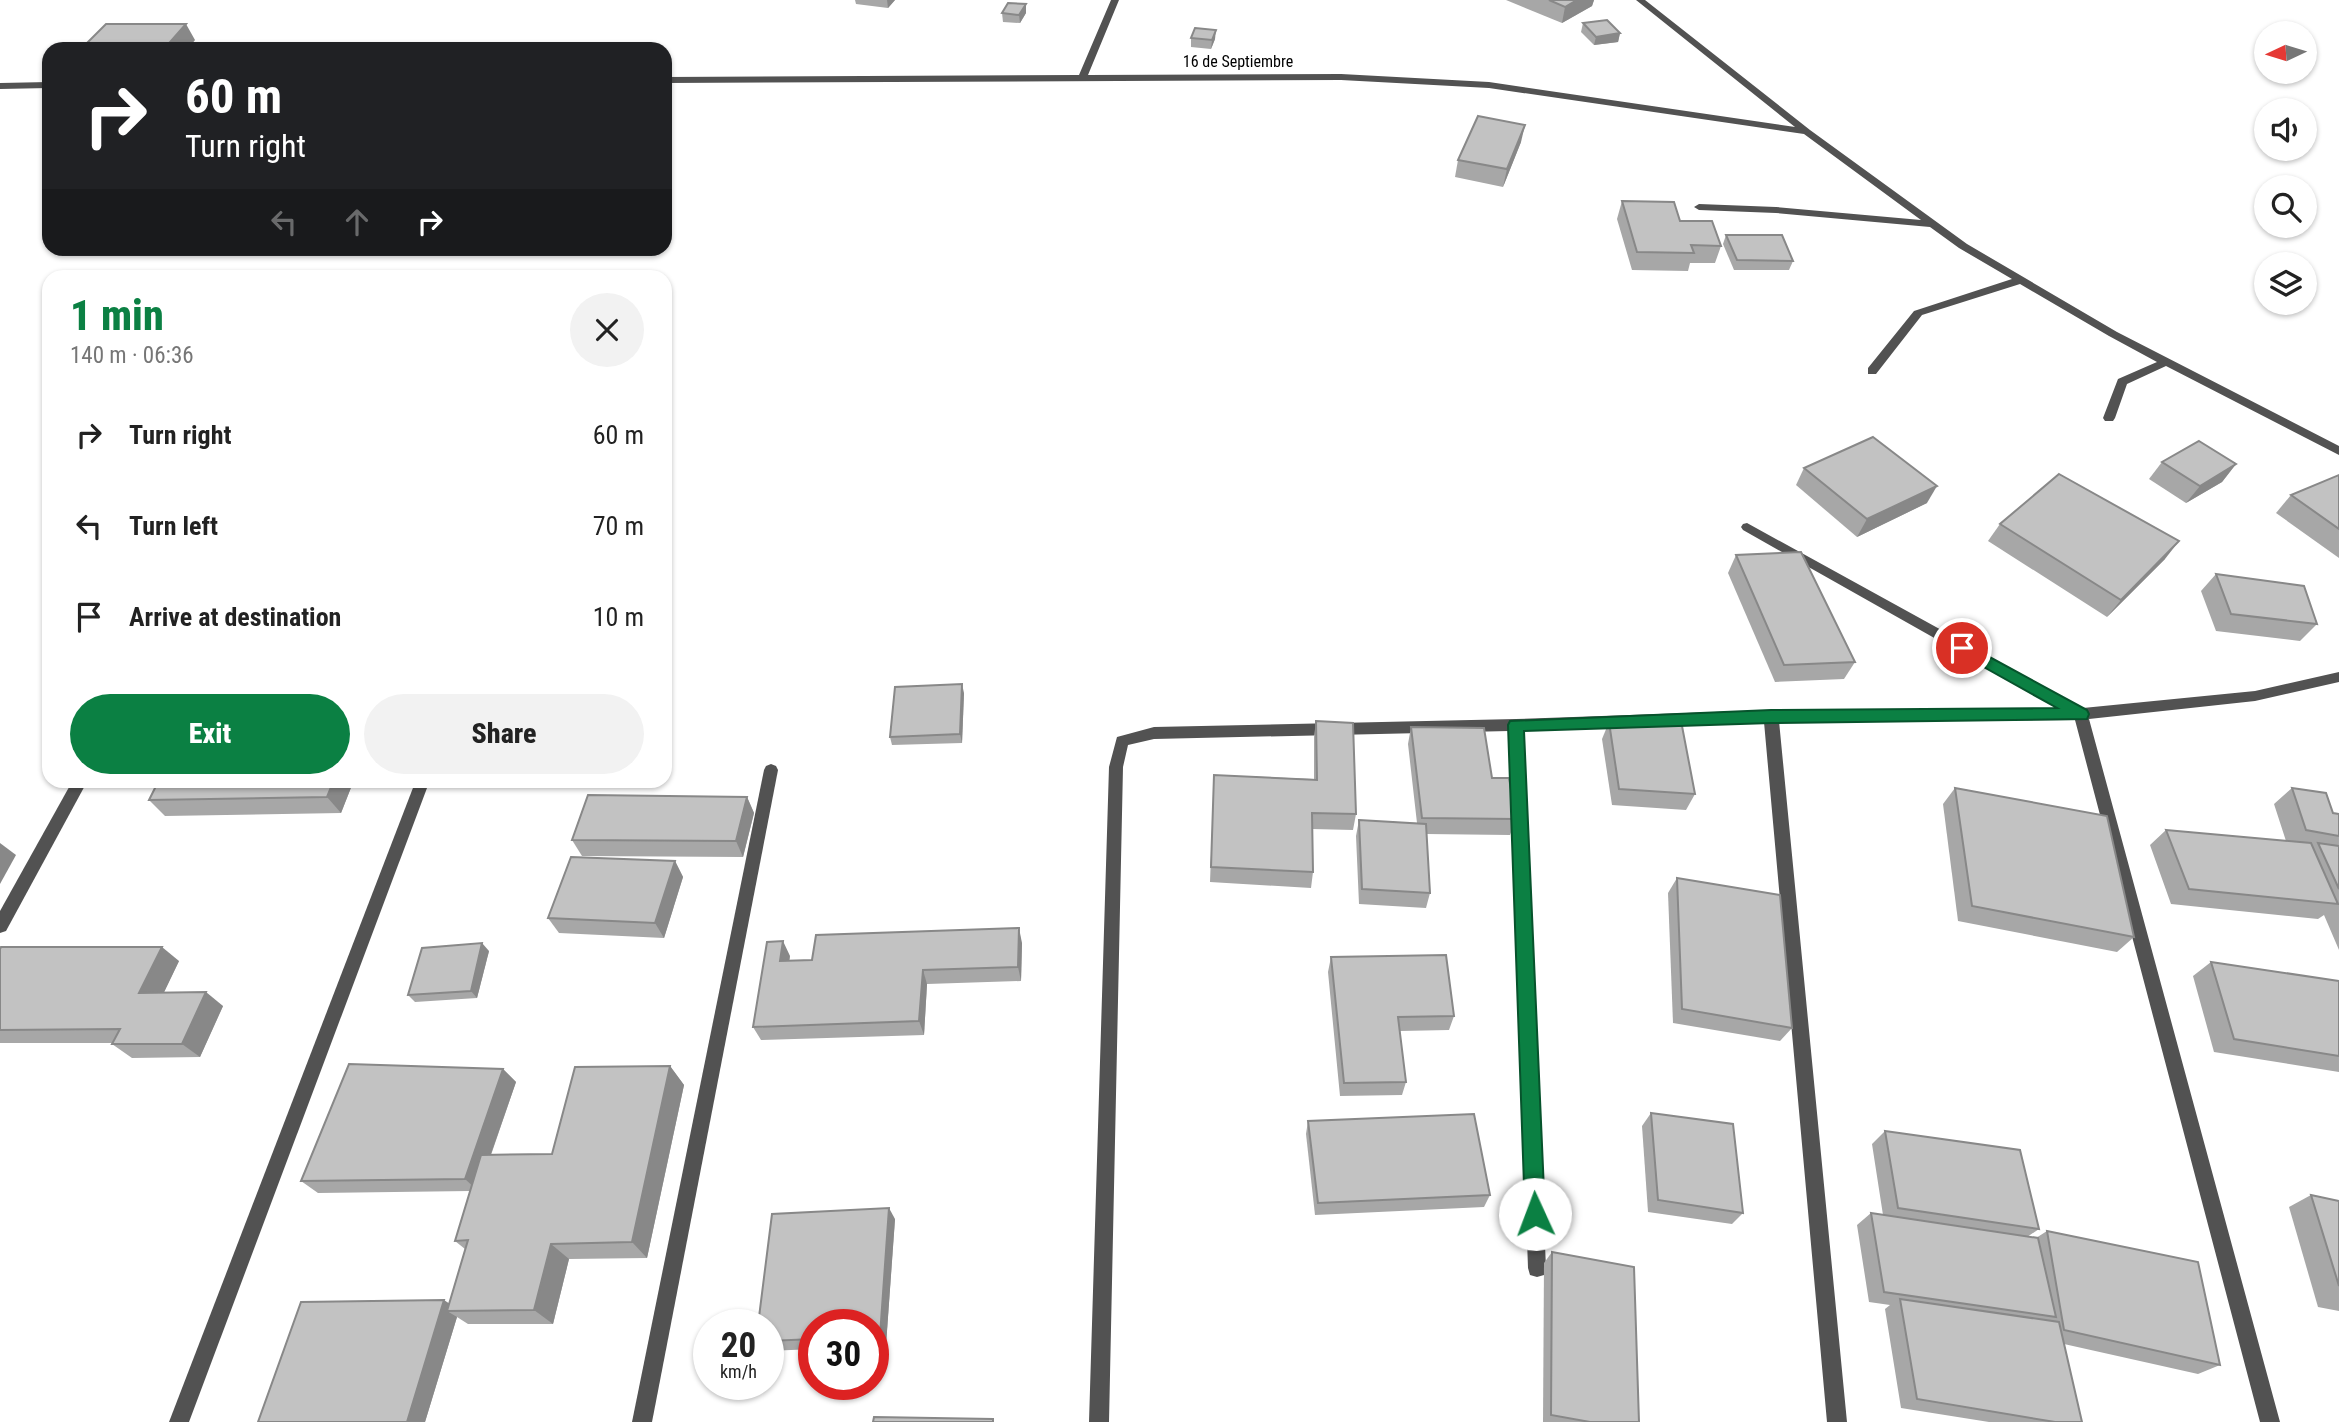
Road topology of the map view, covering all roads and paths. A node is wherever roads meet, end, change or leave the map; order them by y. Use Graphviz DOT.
graph roads {
  1 [pos="1115,0"];
  2 [pos="1640,0"];
  3 [pos="1083,77"];
  4 [pos="672,80"];
  5 [pos="42,85"];
  6 [pos="0,86"];
  7 [pos="1807,132"];
  8 [pos="1699,207"];
  9 [pos="1933,224"];
  10 [pos="2020,280"];
  11 [pos="2166,362"];
  12 [pos="1872,371"];
  13 [pos="2109,418"];
  14 [pos="2339,451"];
  15 [pos="1748,527"];
  16 [pos="2339,677"];
  17 [pos="2081,714"];
  18 [pos="1771,716"];
  19 [pos="1516,725"];
  20 [pos="771,770"];
  21 [pos="77,788"];
  22 [pos="420,788"];
  23 [pos="0,926"];
  24 [pos="1537,1268"];
  25 [pos="179,1422"];
  26 [pos="642,1422"];
  27 [pos="1099,1422"];
  28 [pos="1837,1422"];
  29 [pos="2270,1422"];
  1 -- 3 [label="street"];
  2 -- 7 [label="street"];
  3 -- 4 [label="street, 16 de Septiembre"];
  3 -- 7 [label="street, 16 de Septiembre"];
  5 -- 6 [label="street"];
  7 -- 9 [label="street"];
  8 -- 9 [label="street"];
  9 -- 10 [label="street"];
  10 -- 11 [label="street"];
  10 -- 12 [label="street"];
  11 -- 13 [label="street"];
  11 -- 14 [label="street"];
  15 -- 17 [label="street"];
  16 -- 17 [label="street"];
  17 -- 18 [label="street"];
  17 -- 29 [label="street"];
  18 -- 19 [label="street"];
  18 -- 28 [label="street"];
  19 -- 24 [label="street"];
  19 -- 27 [label="street"];
  20 -- 26 [label="street"];
  21 -- 23 [label="street"];
  22 -- 25 [label="street"];
}
